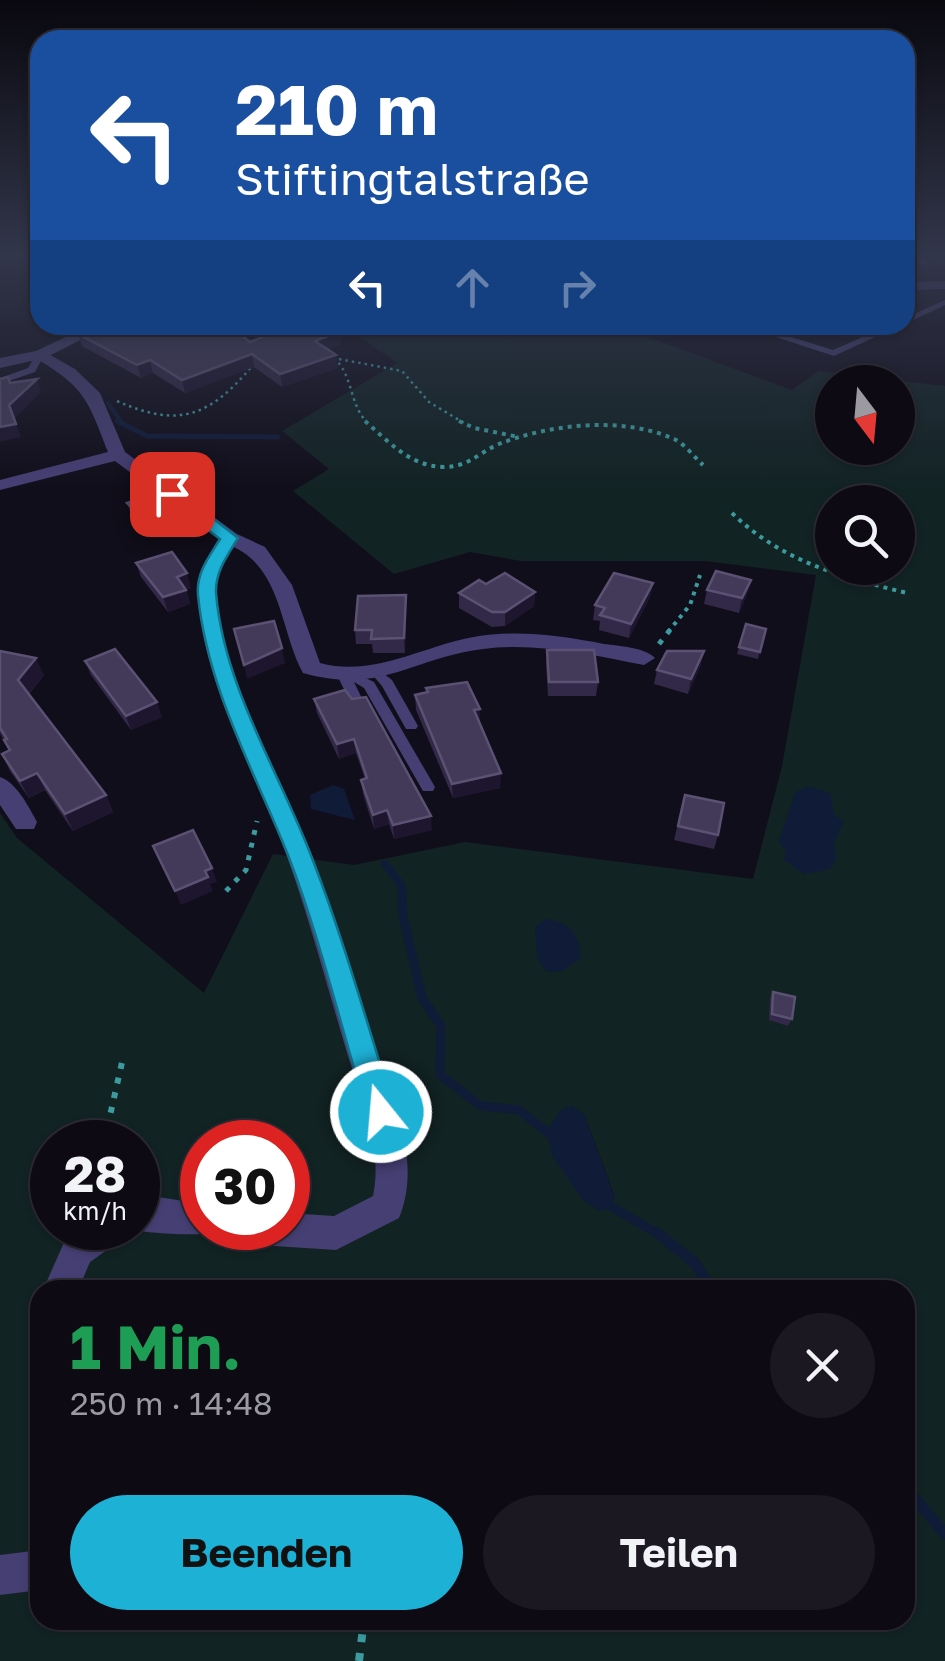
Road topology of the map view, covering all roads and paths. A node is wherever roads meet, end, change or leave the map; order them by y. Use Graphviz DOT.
graph roads {
  1 [pos="83,335"];
  2 [pos="776,335"];
  3 [pos="874,335"];
  4 [pos="40,355"];
  5 [pos="264,359"];
  6 [pos="0,363"];
  7 [pos="0,372"];
  8 [pos="0,381"];
  9 [pos="94,396"];
  10 [pos="522,438"];
  11 [pos="118,455"];
  12 [pos="703,465"];
  13 [pos="0,485"];
  14 [pos="732,514"];
  15 [pos="230,538"];
  16 [pos="700,574"];
  17 [pos="907,593"];
  18 [pos="644,658"];
  19 [pos="360,676"];
  20 [pos="358,707"];
  21 [pos="410,726"];
  22 [pos="0,786"];
  23 [pos="428,787"];
  24 [pos="255,809"];
  25 [pos="25,822"];
  26 [pos="226,892"];
  27 [pos="123,1058"];
  28 [pos="109,1120"];
  29 [pos="310,1231"];
  30 [pos="78,1250"];
  31 [pos="64,1280"];
  32 [pos="30,1571"];
  33 [pos="0,1575"];
  34 [pos="363,1630"];
  35 [pos="359,1661"];
  1 -- 4 [label="street"];
  2 -- 3 [label="lane"];
  4 -- 6 [label="street"];
  4 -- 7 [label="lane"];
  4 -- 8 [label="lane"];
  4 -- 9 [label="street"];
  5 -- 9 [label="path"];
  9 -- 11 [label="street"];
  10 -- 10 [label="path"];
  10 -- 12 [label="path"];
  11 -- 13 [label="street"];
  11 -- 15 [label="street"];
  14 -- 17 [label="path"];
  15 -- 19 [label="street"];
  15 -- 29 [label="street"];
  16 -- 18 [label="path"];
  18 -- 19 [label="street"];
  19 -- 20 [label="lane"];
  19 -- 21 [label="lane"];
  19 -- 23 [label="lane"];
  22 -- 25 [label="street"];
  24 -- 26 [label="path"];
  27 -- 28 [label="path"];
  30 -- 31 [label="street"];
  32 -- 33 [label="street"];
  34 -- 35 [label="path"];
}
